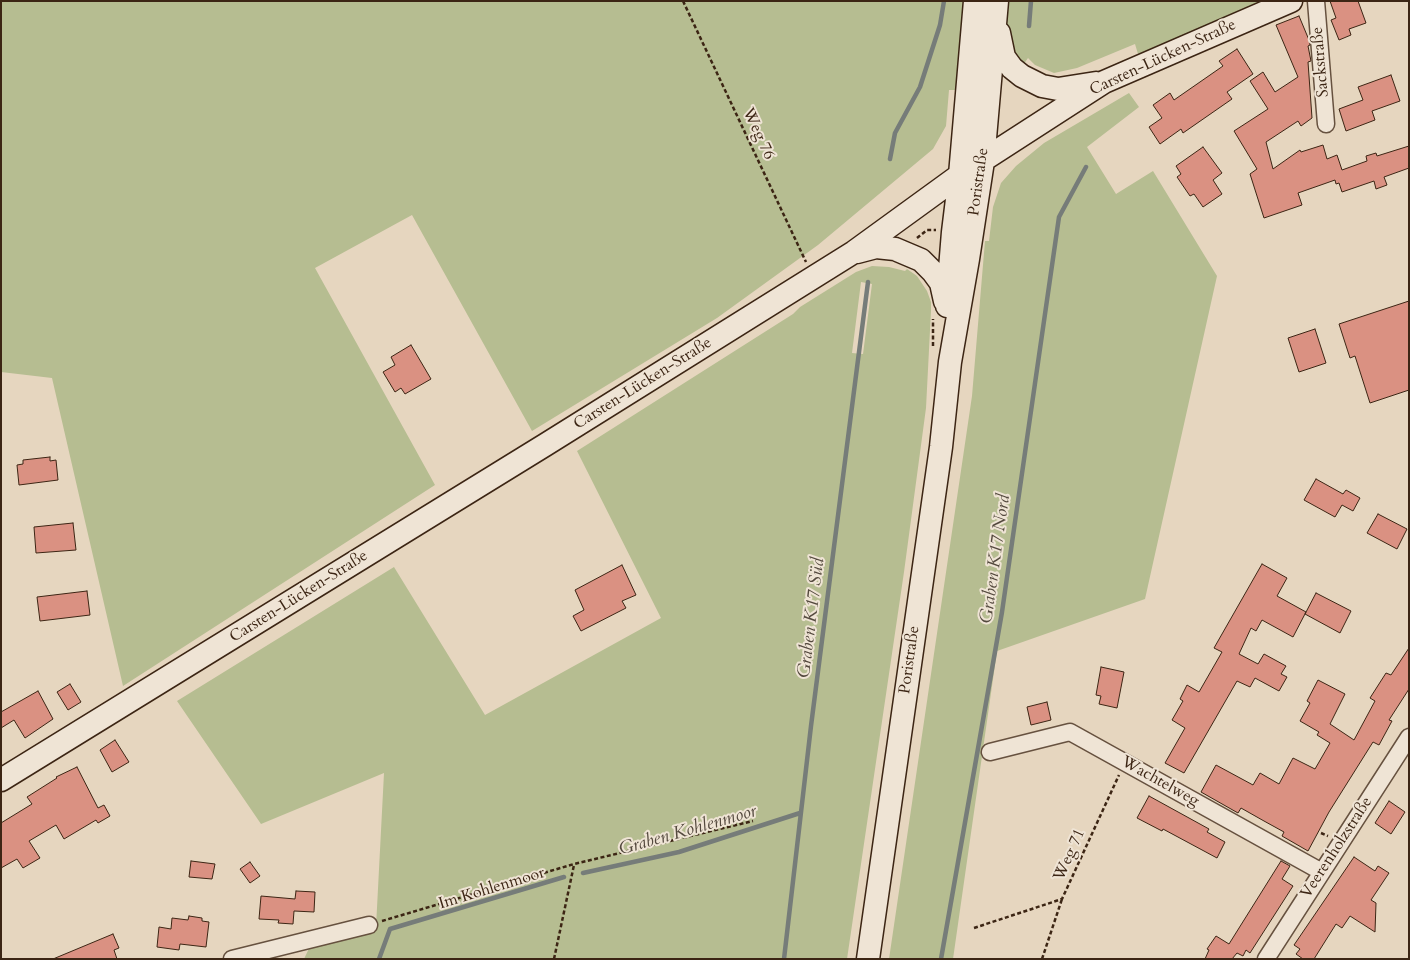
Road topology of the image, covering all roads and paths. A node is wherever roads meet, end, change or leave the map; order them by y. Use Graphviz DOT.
graph roads {
  1 [pos="683,1"];
  2 [pos="975,1"];
  3 [pos="1290,1"];
  4 [pos="1316,1"];
  5 [pos="996,10"];
  6 [pos="1104,82"];
  7 [pos="1326,124"];
  8 [pos="983,160"];
  9 [pos="960,174"];
  10 [pos="854,252"];
  11 [pos="814,277"];
  12 [pos="947,309"];
  13 [pos="950,362"];
  14 [pos="1409,737"];
  15 [pos="990,752"];
  16 [pos="1125,762"];
  17 [pos="1,780"];
  18 [pos="752,821"];
  19 [pos="574,864"];
  20 [pos="1322,872"];
  21 [pos="1062,899"];
  22 [pos="369,925"];
  23 [pos="974,928"];
  24 [pos="232,959"];
  25 [pos="554,959"];
  26 [pos="868,959"];
  27 [pos="1042,959"];
  28 [pos="1266,959"];
  1 -- 11 [label="path, Weg 76"];
  2 -- 9 [label="main road, Poristraße"];
  3 -- 6 [label="main road, Carsten-Lücken-Straße"];
  4 -- 7 [label="street, Sackstraße"];
  5 -- 6 [label="main road"];
  5 -- 8 [label="main road, Poristraße"];
  6 -- 8 [label="main road, Carsten-Lücken-Straße"];
  8 -- 9 [label="main road, Carsten-Lücken-Straße"];
  8 -- 13 [label="main road, Poristraße"];
  9 -- 10 [label="main road, Carsten-Lücken-Straße"];
  9 -- 12 [label="main road, Poristraße"];
  10 -- 11 [label="main road, Carsten-Lücken-Straße"];
  10 -- 12 [label="main road"];
  11 -- 17 [label="main road, Carsten-Lücken-Straße"];
  12 -- 13 [label="main road, Poristraße"];
  13 -- 26 [label="main road, Poristraße"];
  14 -- 20 [label="street, Veerenholzstraße"];
  15 -- 16 [label="street, Wachtelweg"];
  16 -- 20 [label="street, Wachtelweg"];
  16 -- 21 [label="path, Weg 71"];
  18 -- 19 [label="path, Im Kohlenmoor"];
  19 -- 22 [label="path, Im Kohlenmoor"];
  19 -- 25 [label="path"];
  20 -- 28 [label="street, Veerenholzstraße"];
  21 -- 23 [label="path, Weg 71"];
  21 -- 27 [label="path"];
  22 -- 24 [label="street"];
}
